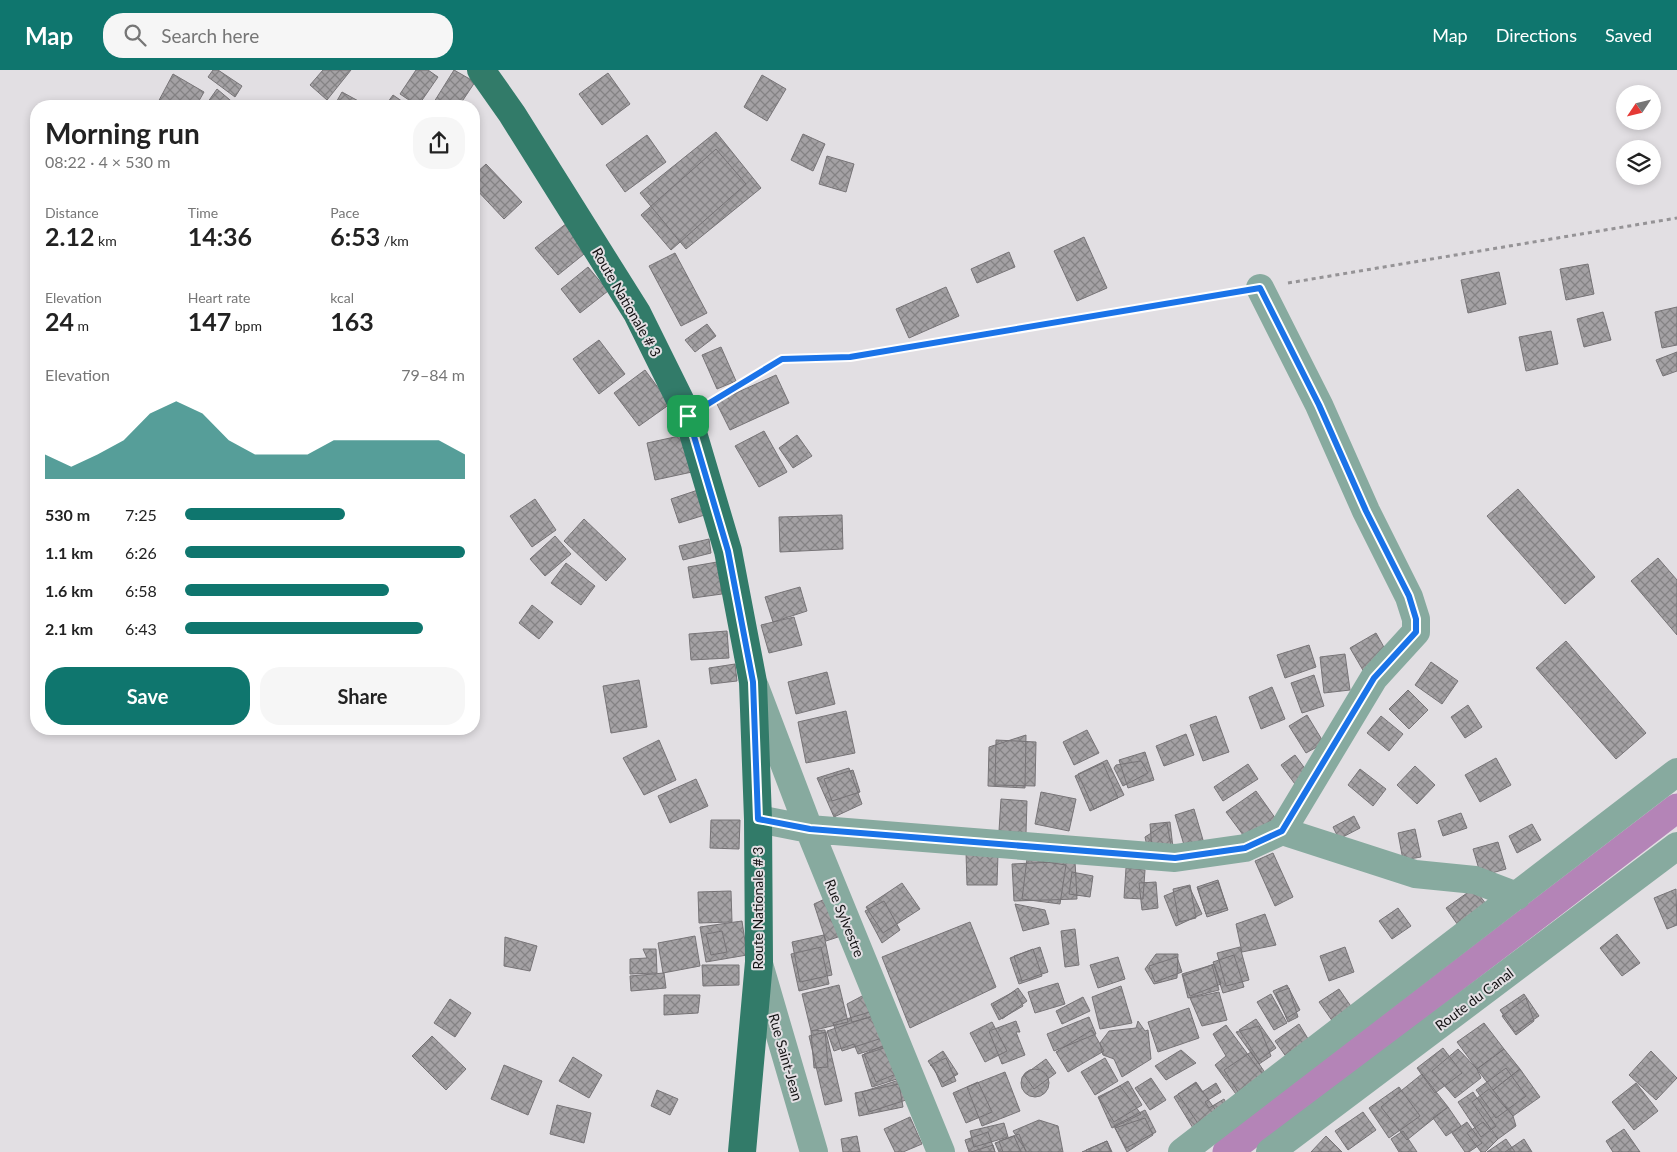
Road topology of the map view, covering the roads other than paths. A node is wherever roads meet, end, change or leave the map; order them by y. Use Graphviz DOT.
graph roads {
  1 [pos="482,70"];
  2 [pos="1260,288"];
  3 [pos="753,682"];
  4 [pos="1677,772"];
  5 [pos="758,819"];
  6 [pos="810,829"];
  7 [pos="1282,831"];
  8 [pos="1677,846"];
  9 [pos="1517,896"];
  10 [pos="759,962"];
  11 [pos="742,1152"];
  12 [pos="814,1152"];
  13 [pos="941,1152"];
  14 [pos="1182,1152"];
  15 [pos="1270,1152"];
  1 -- 3 [label="main road, Route Nationale # 3"];
  2 -- 7 [label="street"];
  3 -- 5 [label="main road, Route Nationale # 3"];
  3 -- 6 [label="street, Rue Sylvestre"];
  4 -- 9 [label="street"];
  5 -- 6 [label="street"];
  5 -- 10 [label="main road, Route Nationale # 3"];
  6 -- 7 [label="street"];
  6 -- 13 [label="street, Rue Sylvestre"];
  7 -- 9 [label="street"];
  8 -- 15 [label="street, Route du Canal"];
  9 -- 14 [label="street"];
  10 -- 11 [label="main road, Route Nationale # 3"];
  10 -- 12 [label="street, Rue Saint-Jean"];
}
